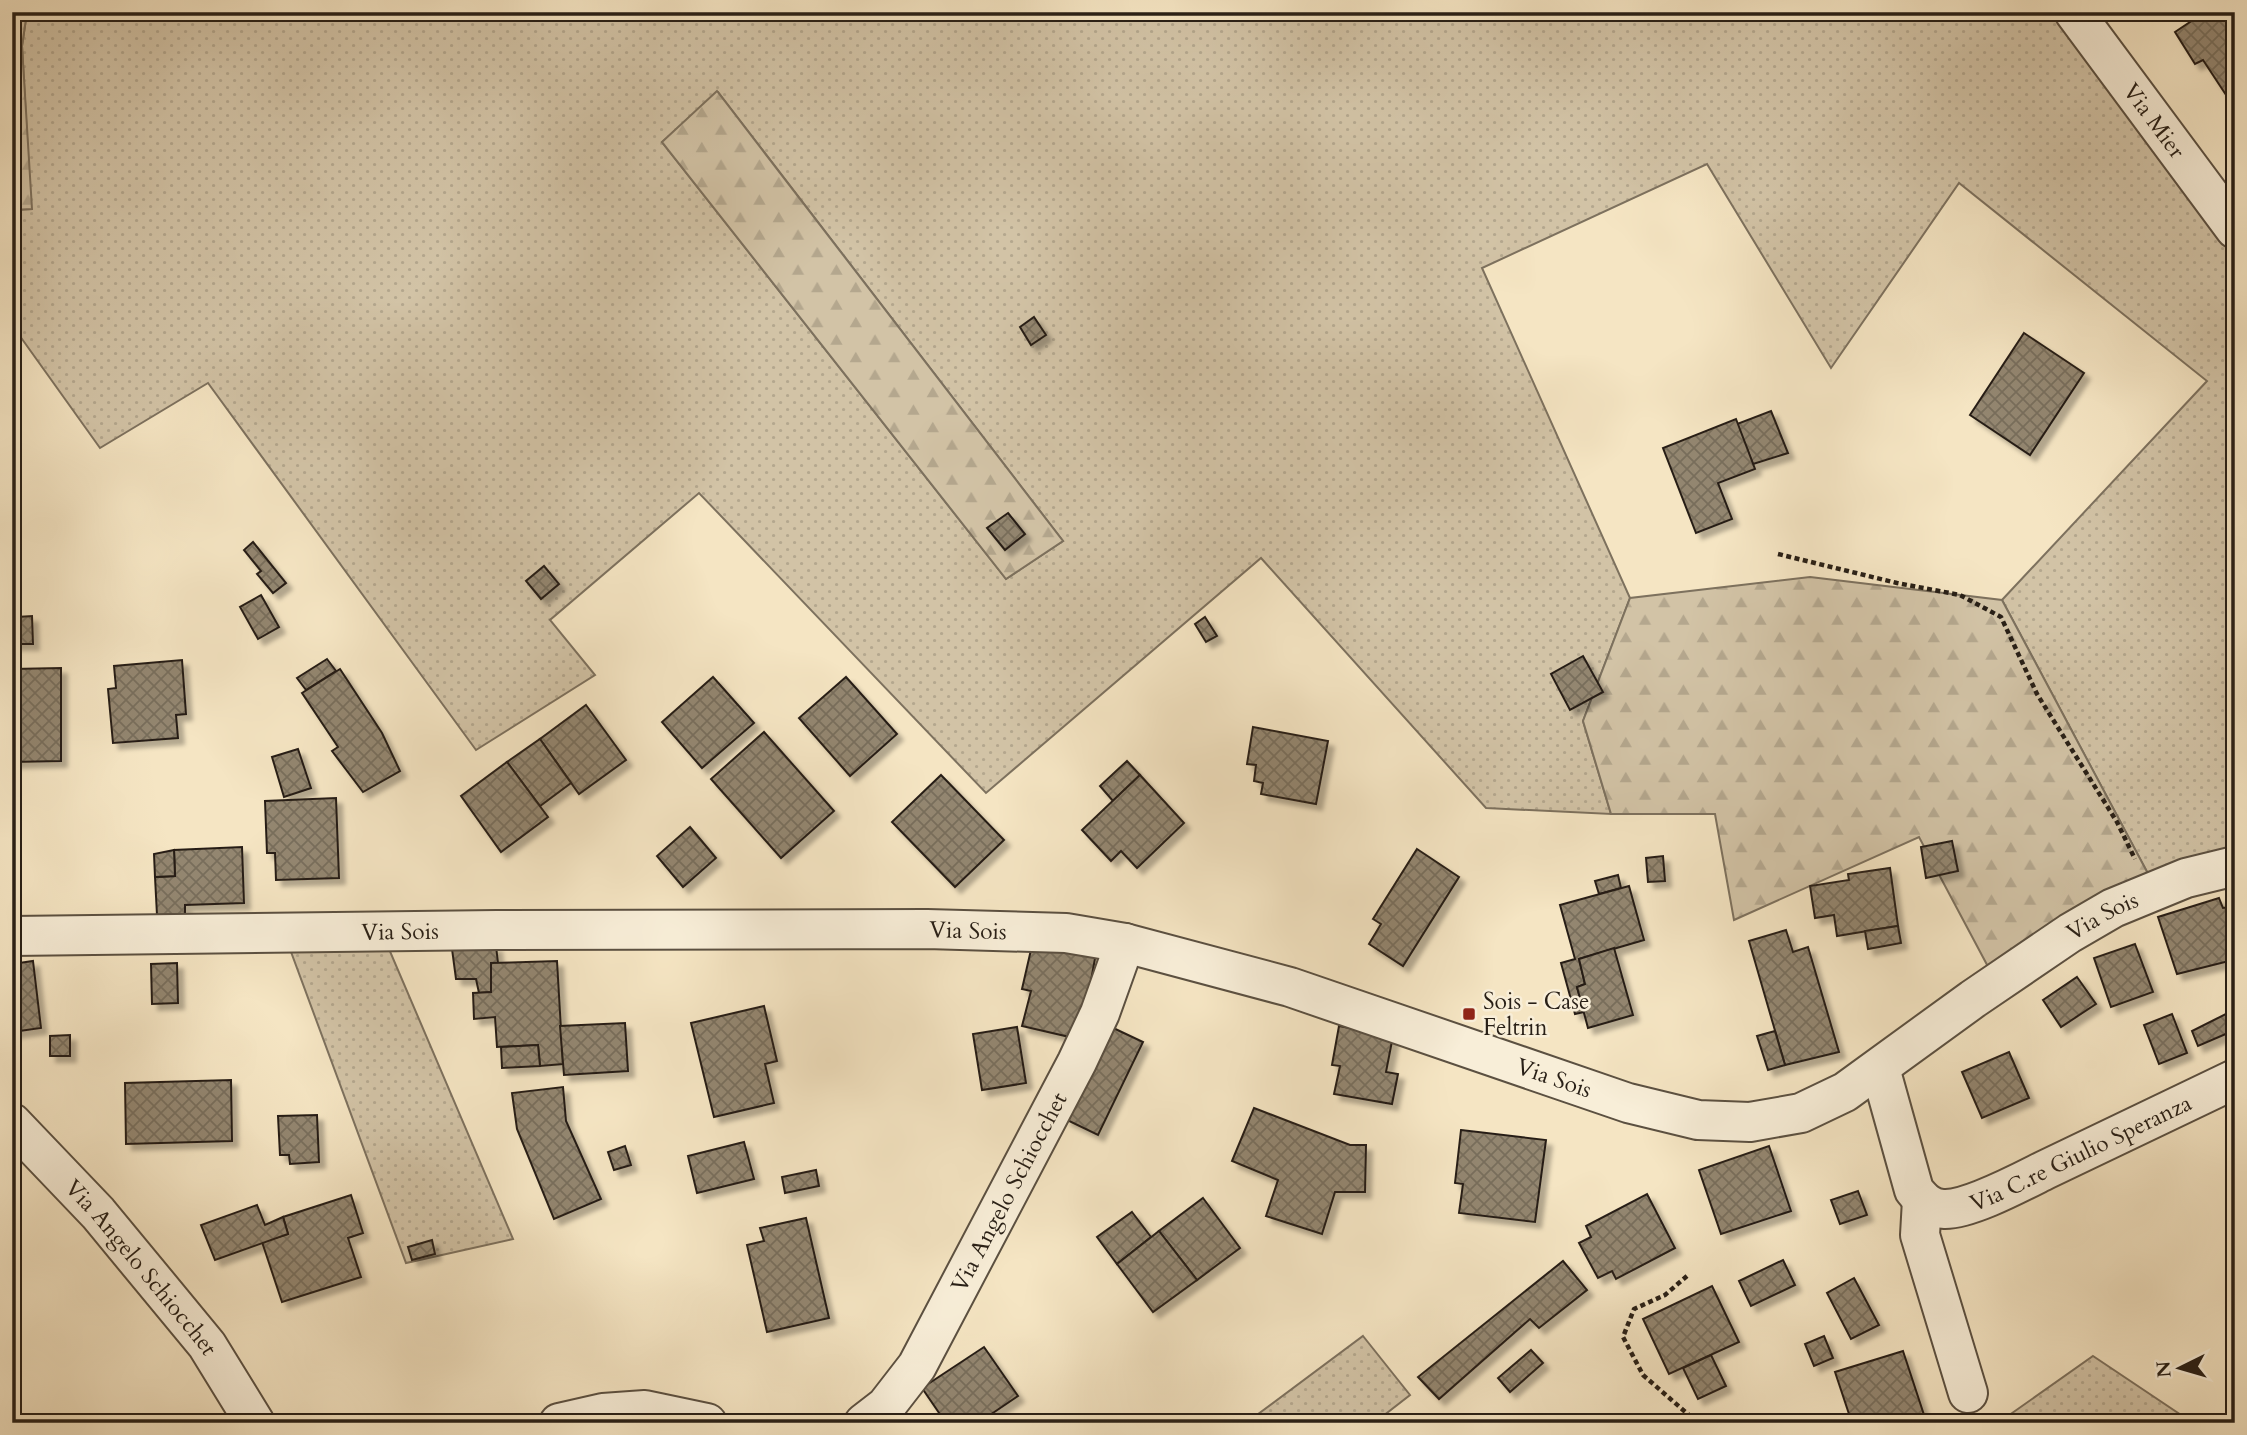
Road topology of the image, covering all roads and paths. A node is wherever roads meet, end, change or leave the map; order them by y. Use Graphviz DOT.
graph roads {
  1 [pos="2074,12"];
  2 [pos="2235,229"];
  3 [pos="1778,554"];
  4 [pos="2235,866"];
  5 [pos="2151,892"];
  6 [pos="12,936"];
  7 [pos="1125,943"];
  8 [pos="1880,1068"];
  9 [pos="2235,1079"];
  10 [pos="12,1123"];
  11 [pos="1922,1200"];
  12 [pos="1687,1276"];
  13 [pos="1968,1393"];
  14 [pos="255,1423"];
  15 [pos="559,1423"];
  16 [pos="707,1423"];
  17 [pos="864,1423"];
  18 [pos="1698,1423"];
  1 -- 2 [label="street, Via Mier"];
  3 -- 5 [label="path"];
  4 -- 5 [label="street, Via Sois"];
  5 -- 8 [label="street, Via Sois"];
  6 -- 7 [label="street, Via Sois"];
  7 -- 8 [label="street, Via Sois"];
  7 -- 17 [label="street, Via Angelo Schiocchet"];
  8 -- 11 [label="street"];
  9 -- 11 [label="street, Via C.re Giulio Speranza"];
  10 -- 14 [label="street, Via Angelo Schiocchet"];
  11 -- 13 [label="street"];
  12 -- 18 [label="path"];
  15 -- 16 [label="street"];
}
